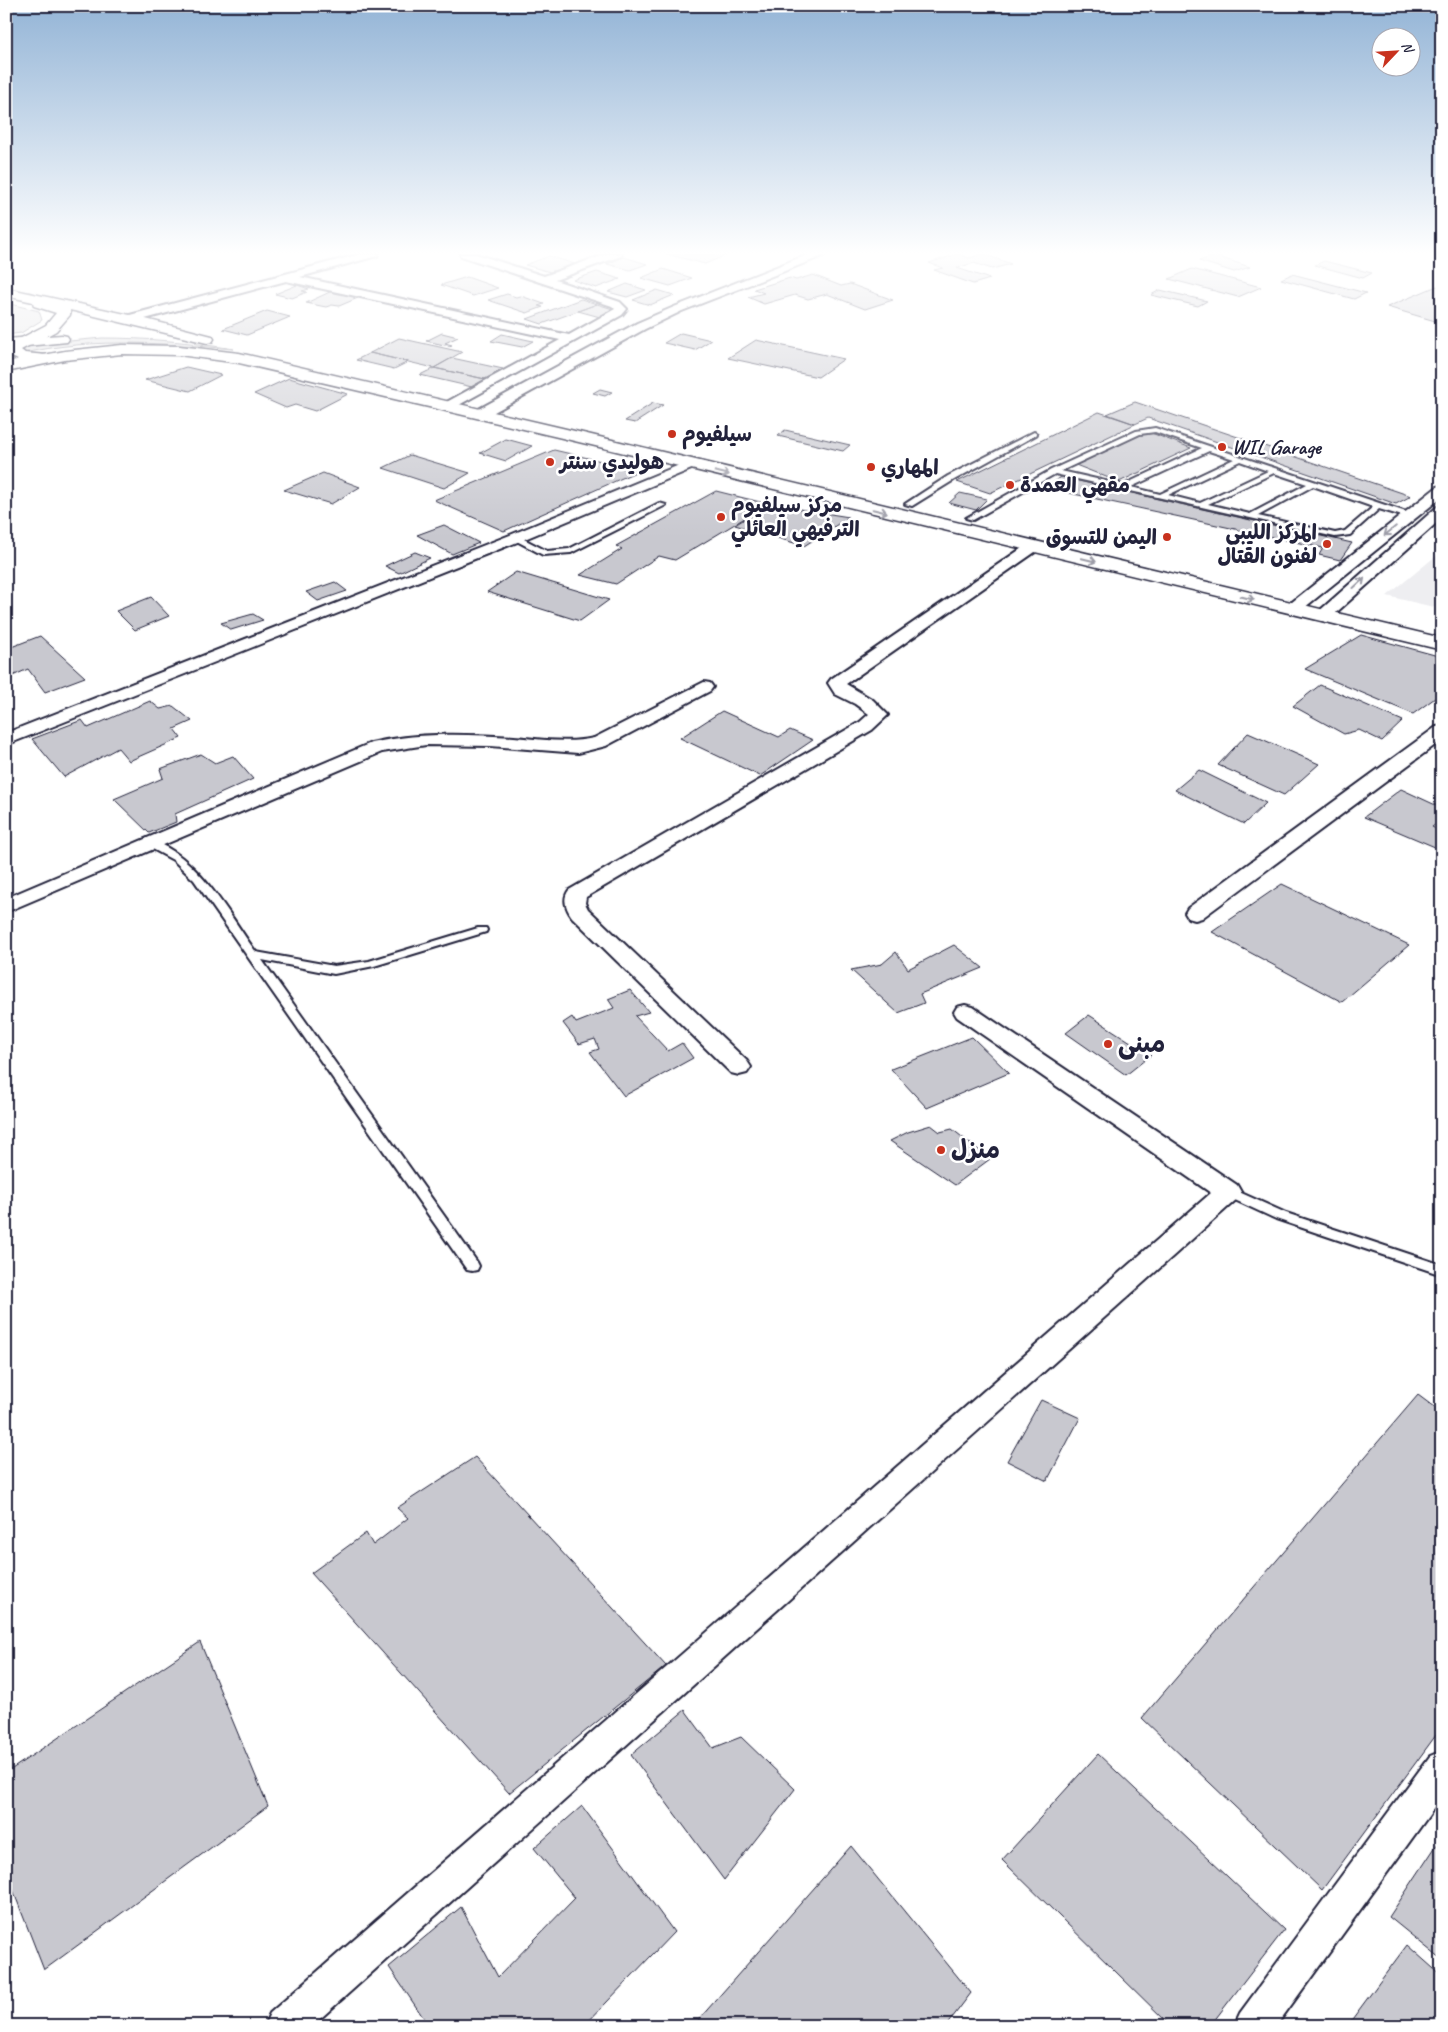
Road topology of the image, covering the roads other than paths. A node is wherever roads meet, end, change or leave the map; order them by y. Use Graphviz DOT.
graph roads {
  1 [pos="13,349"];
  2 [pos="117,349"];
  3 [pos="144,349"];
  4 [pos="245,349"];
  5 [pos="552,349"];
  6 [pos="599,349"];
  7 [pos="41,358"];
  8 [pos="6,367"];
  9 [pos="455,403"];
  10 [pos="487,410"];
  11 [pos="1034,434"];
  12 [pos="1209,448"];
  13 [pos="1240,459"];
  14 [pos="689,465"];
  15 [pos="1273,471"];
  16 [pos="1054,472"];
  17 [pos="1312,484"];
  18 [pos="1123,488"];
  19 [pos="1442,490"];
  20 [pos="1161,496"];
  21 [pos="908,504"];
  22 [pos="662,505"];
  23 [pos="1201,506"];
  24 [pos="1378,506"];
  25 [pos="1438,512"];
  26 [pos="1413,513"];
  27 [pos="1250,517"];
  28 [pos="970,518"];
  29 [pos="515,538"];
  30 [pos="1033,547"];
  31 [pos="1308,598"];
  32 [pos="1293,609"];
  33 [pos="1329,610"];
  34 [pos="1442,629"];
  35 [pos="1442,644"];
  36 [pos="704,687"];
  37 [pos="1442,730"];
  38 [pos="6,740"];
  39 [pos="151,844"];
  40 [pos="6,906"];
  41 [pos="1195,913"];
  42 [pos="482,930"];
  43 [pos="253,954"];
  44 [pos="965,1012"];
  45 [pos="739,1067"];
  46 [pos="1228,1192"];
  47 [pos="472,1266"];
  48 [pos="1442,1270"];
  49 [pos="1442,1768"];
  50 [pos="283,2026"];
  51 [pos="1253,2026"];
  1 -- 7 [label="main road"];
  2 -- 7 [label="main road"];
  3 -- 9 [label="main road"];
  4 -- 9 [label="main road"];
  5 -- 9 [label="street"];
  6 -- 10 [label="street"];
  7 -- 8 [label="main road"];
  9 -- 10 [label="main road"];
  10 -- 14 [label="main road"];
  10 -- 21 [label="main road"];
  11 -- 21 [label="lane"];
  12 -- 13 [label="lane"];
  12 -- 16 [label="lane"];
  12 -- 18 [label="lane"];
  13 -- 15 [label="lane"];
  13 -- 20 [label="lane"];
  14 -- 29 [label="street"];
  14 -- 30 [label="main road, one-way"];
  15 -- 17 [label="lane"];
  15 -- 23 [label="lane"];
  16 -- 18 [label="lane"];
  16 -- 28 [label="lane"];
  17 -- 24 [label="lane"];
  17 -- 27 [label="lane"];
  18 -- 20 [label="lane"];
  19 -- 26 [label="street"];
  20 -- 23 [label="lane"];
  21 -- 28 [label="main road"];
  22 -- 29 [label="lane"];
  23 -- 27 [label="lane"];
  24 -- 26 [label="lane"];
  24 -- 27 [label="lane"];
  25 -- 26 [label="street"];
  33 -- 25 [label="street, one-way"];
  26 -- 31 [label="street, one-way"];
  28 -- 31 [label="main road"];
  29 -- 38 [label="street"];
  30 -- 32 [label="main road, one-way"];
  30 -- 45 [label="street"];
  31 -- 32 [label="street"];
  31 -- 33 [label="main road"];
  32 -- 33 [label="main road"];
  33 -- 34 [label="main road"];
  33 -- 35 [label="main road"];
  36 -- 39 [label="street"];
  37 -- 41 [label="street"];
  39 -- 40 [label="street"];
  39 -- 43 [label="lane"];
  42 -- 43 [label="lane"];
  43 -- 47 [label="lane"];
  44 -- 46 [label="street"];
  46 -- 48 [label="lane"];
  46 -- 50 [label="street"];
  49 -- 51 [label="street"];
}
